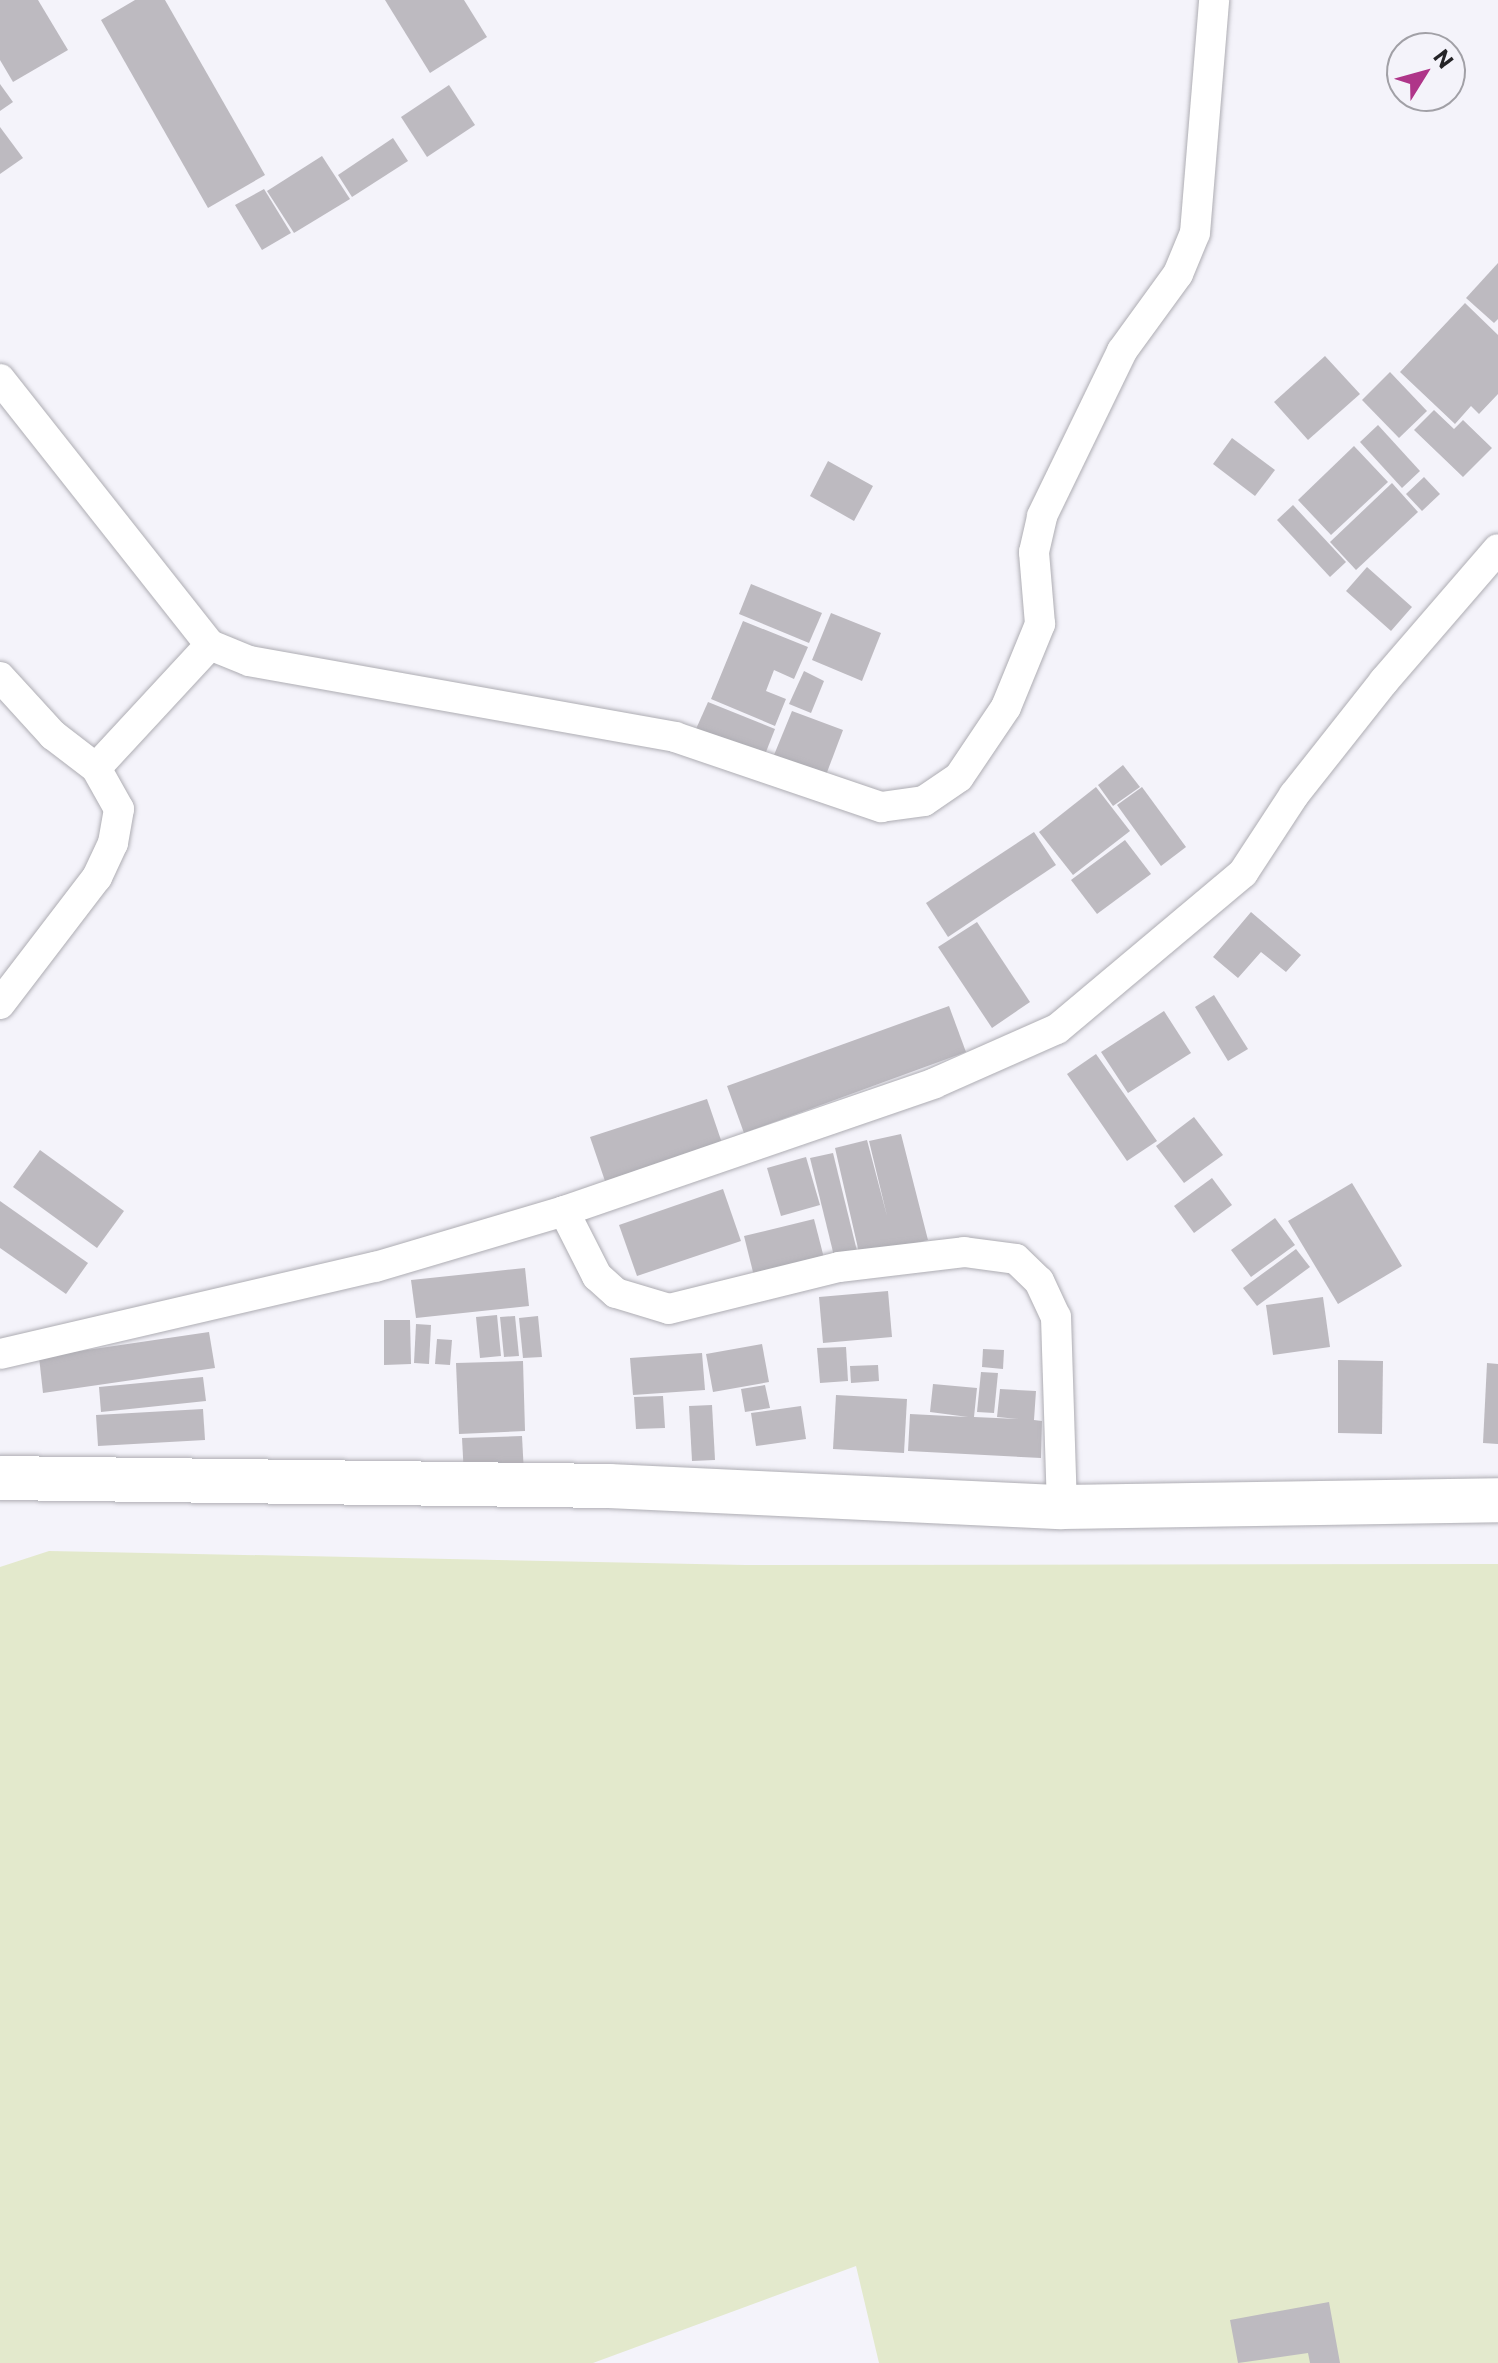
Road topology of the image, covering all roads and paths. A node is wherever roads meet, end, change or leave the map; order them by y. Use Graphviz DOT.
graph roads {
  1 [pos="1214,0"];
  2 [pos="0,379"];
  3 [pos="1498,549"];
  4 [pos="210,645"];
  5 [pos="0,677"];
  6 [pos="96,768"];
  7 [pos="0,1004"];
  8 [pos="564,1211"];
  9 [pos="0,1354"];
  10 [pos="0,1478"];
  11 [pos="1498,1500"];
  12 [pos="1062,1507"];
  1 -- 4 [label="street"];
  2 -- 4 [label="street"];
  3 -- 8 [label="street"];
  4 -- 6 [label="street"];
  5 -- 6 [label="street"];
  6 -- 7 [label="street"];
  8 -- 9 [label="street"];
  8 -- 12 [label="street"];
  10 -- 12 [label="main road"];
  11 -- 12 [label="main road"];
}
